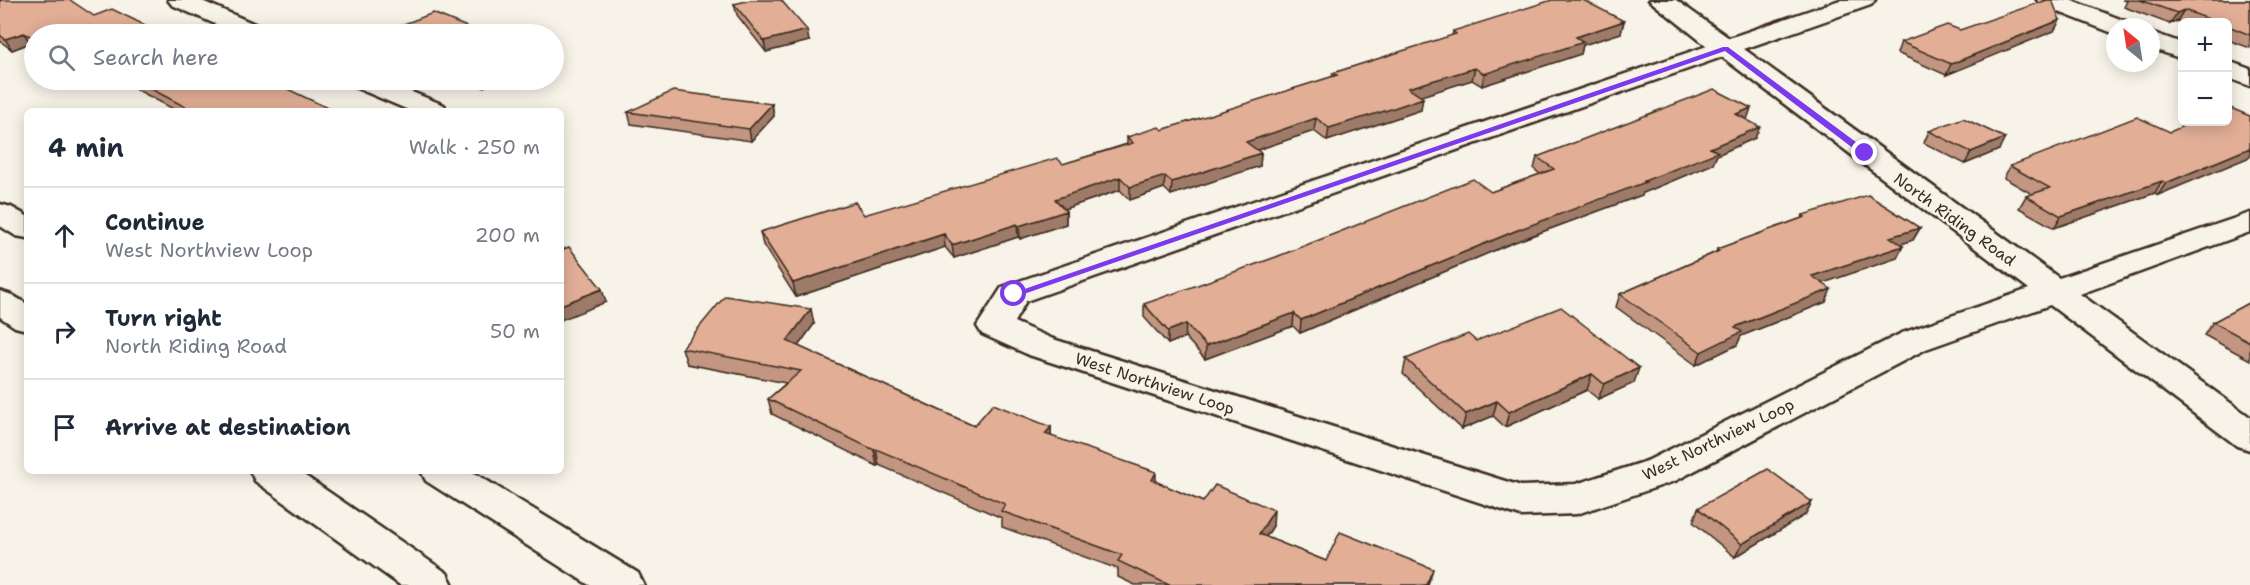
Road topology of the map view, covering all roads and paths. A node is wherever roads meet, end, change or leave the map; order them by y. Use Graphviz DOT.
graph roads {
  1 [pos="180,0"];
  2 [pos="233,0"];
  3 [pos="1661,0"];
  4 [pos="1863,0"];
  5 [pos="2049,0"];
  6 [pos="205,12"];
  7 [pos="2106,22"];
  8 [pos="233,24"];
  9 [pos="2160,43"];
  10 [pos="1726,48"];
  11 [pos="2178,50"];
  12 [pos="2232,71"];
  13 [pos="2250,78"];
  14 [pos="385,90"];
  15 [pos="427,108"];
  16 [pos="0,213"];
  17 [pos="2250,222"];
  18 [pos="24,227"];
  19 [pos="2052,291"];
  20 [pos="0,302"];
  21 [pos="24,317"];
  22 [pos="2250,436"];
  23 [pos="273,474"];
  24 [pos="445,474"];
  25 [pos="432,585"];
  26 [pos="623,585"];
  1 -- 6 [label="main road"];
  2 -- 6 [label="main road"];
  3 -- 10 [label="main road, North Riding Road"];
  4 -- 10 [label="main road"];
  5 -- 7 [label="main road"];
  6 -- 8 [label="main road"];
  9 -- 11 [label="main road"];
  10 -- 19 [label="main road, North Riding Road"];
  10 -- 19 [label="main road, West Northview Loop"];
  12 -- 13 [label="main road"];
  14 -- 15 [label="main road"];
  16 -- 18 [label="main road"];
  17 -- 19 [label="main road"];
  19 -- 22 [label="main road, North Riding Road"];
  20 -- 21 [label="main road"];
  23 -- 25 [label="main road"];
  24 -- 26 [label="main road"];
}
